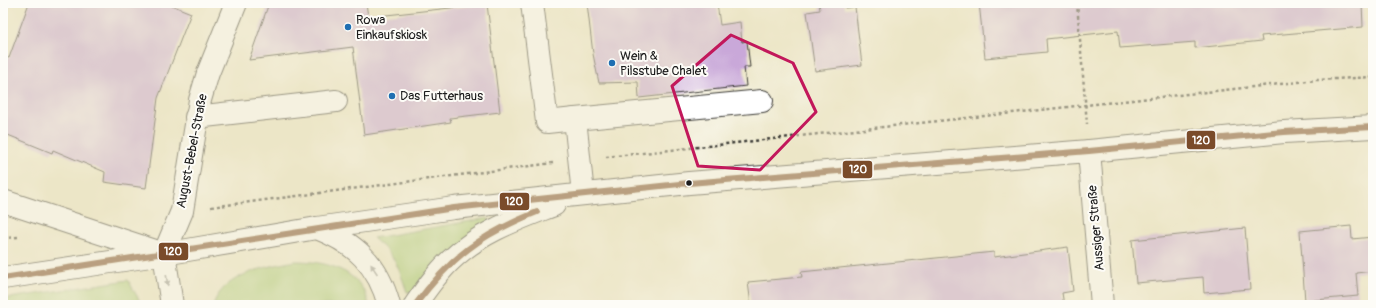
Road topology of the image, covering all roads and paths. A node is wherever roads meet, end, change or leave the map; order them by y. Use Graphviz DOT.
graph roads {
  1 [pos="236,3"];
  2 [pos="532,3"];
  3 [pos="1077,3"];
  4 [pos="1373,77"];
  5 [pos="336,101"];
  6 [pos="762,101"];
  7 [pos="1085,105"];
  8 [pos="196,117"];
  9 [pos="575,119"];
  10 [pos="1373,127"];
  11 [pos="1089,150"];
  12 [pos="579,160"];
  13 [pos="583,194"];
  14 [pos="3,201"];
  15 [pos="182,211"];
  16 [pos="60,221"];
  17 [pos="317,228"];
  18 [pos="3,238"];
  19 [pos="164,254"];
  20 [pos="3,278"];
  21 [pos="172,305"];
  22 [pos="389,305"];
  23 [pos="415,305"];
  24 [pos="1102,305"];
  1 -- 8 [label="main road, August-Bebel-Straße"];
  2 -- 9 [label="main road"];
  3 -- 7 [label="path"];
  4 -- 7 [label="path"];
  5 -- 8 [label="main road"];
  6 -- 9 [label="main road"];
  7 -- 11 [label="path"];
  7 -- 12 [label="path"];
  8 -- 15 [label="main road, August-Bebel-Straße"];
  9 -- 12 [label="main road"];
  10 -- 11 [label="main road"];
  11 -- 13 [label="main road"];
  11 -- 24 [label="main road, Aussiger Straße"];
  12 -- 13 [label="main road"];
  12 -- 15 [label="path"];
  13 -- 17 [label="main road"];
  13 -- 23 [label="main road"];
  14 -- 16 [label="main road"];
  15 -- 19 [label="main road, August-Bebel-Straße"];
  16 -- 18 [label="path"];
  16 -- 19 [label="main road"];
  17 -- 19 [label="main road"];
  22 -- 17 [label="main road, one-way"];
  19 -- 20 [label="main road"];
  19 -- 21 [label="main road, one-way"];
}
